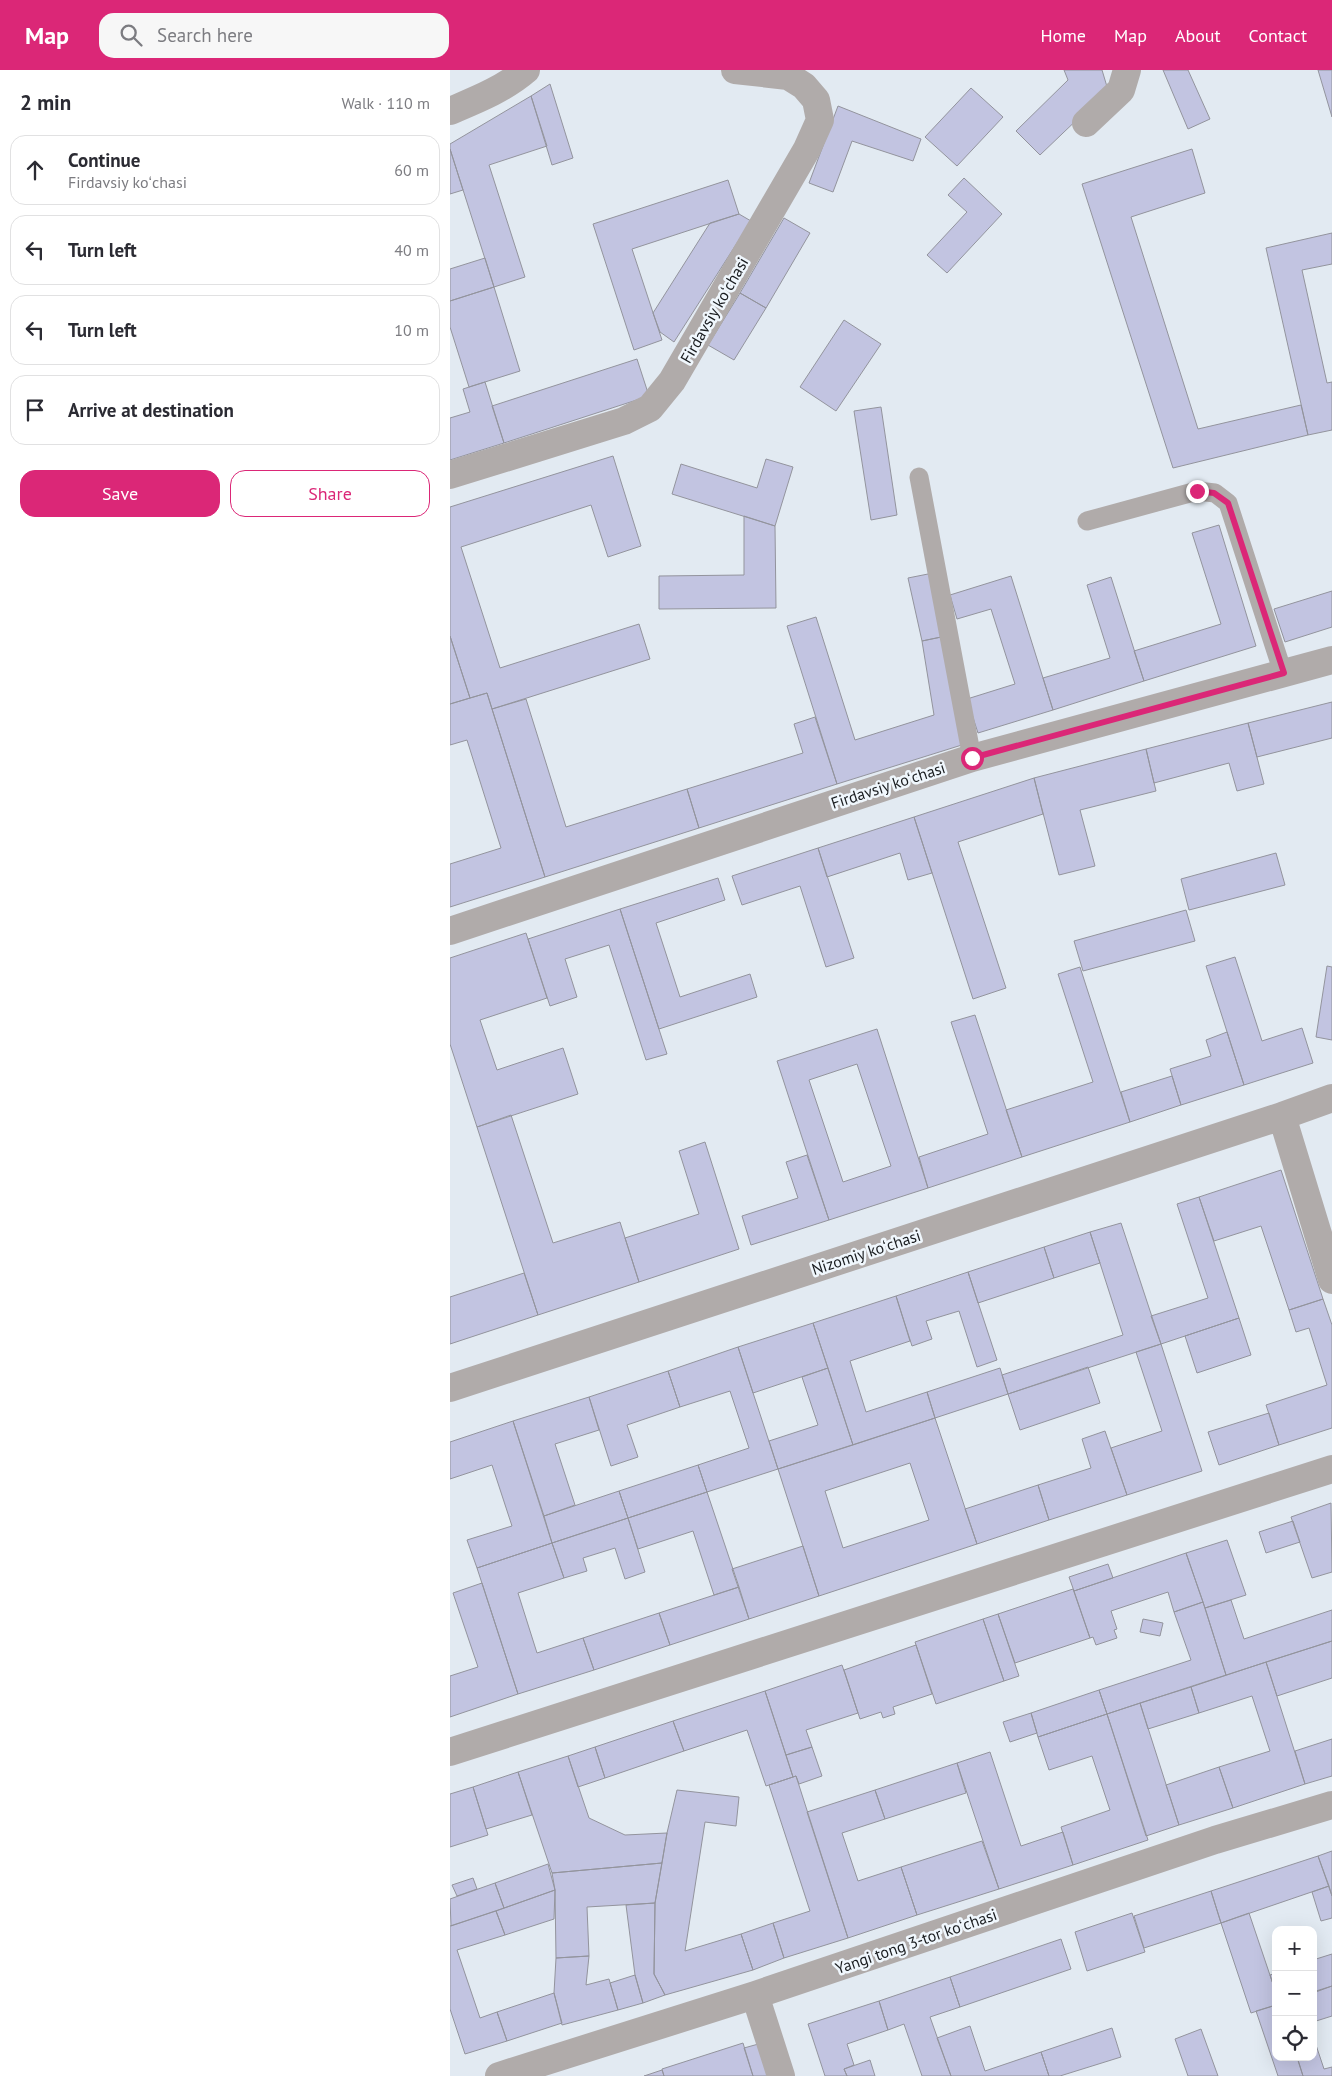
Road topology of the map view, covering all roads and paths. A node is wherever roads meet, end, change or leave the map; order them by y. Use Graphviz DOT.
graph roads {
  1 [pos="526,70"];
  2 [pos="735,70"];
  3 [pos="1127,70"];
  4 [pos="450,111"];
  5 [pos="1086,123"];
  6 [pos="450,475"];
  7 [pos="918,477"];
  8 [pos="1088,521"];
  9 [pos="1332,660"];
  10 [pos="1284,673"];
  11 [pos="972,758"];
  12 [pos="450,931"];
  13 [pos="1332,1098"];
  14 [pos="1282,1116"];
  15 [pos="1332,1280"];
  16 [pos="450,1388"];
  17 [pos="1332,1469"];
  18 [pos="450,1752"];
  19 [pos="1332,1804"];
  20 [pos="755,1995"];
  21 [pos="500,2076"];
  22 [pos="781,2076"];
  1 -- 4 [label="street"];
  2 -- 6 [label="street, Firdavsiy koʻchasi"];
  3 -- 5 [label="street"];
  7 -- 11 [label="lane"];
  8 -- 10 [label="lane"];
  9 -- 10 [label="street, Firdavsiy koʻchasi"];
  10 -- 11 [label="street, Firdavsiy koʻchasi"];
  11 -- 12 [label="street, Firdavsiy koʻchasi"];
  13 -- 14 [label="street, Nizomiy koʻchasi"];
  14 -- 15 [label="street"];
  14 -- 16 [label="street, Nizomiy koʻchasi"];
  17 -- 18 [label="street"];
  19 -- 20 [label="street, Yangi tong 3-tor koʻchasi"];
  20 -- 21 [label="street, Yangi tong 3-tor koʻchasi"];
  20 -- 22 [label="street"];
}
